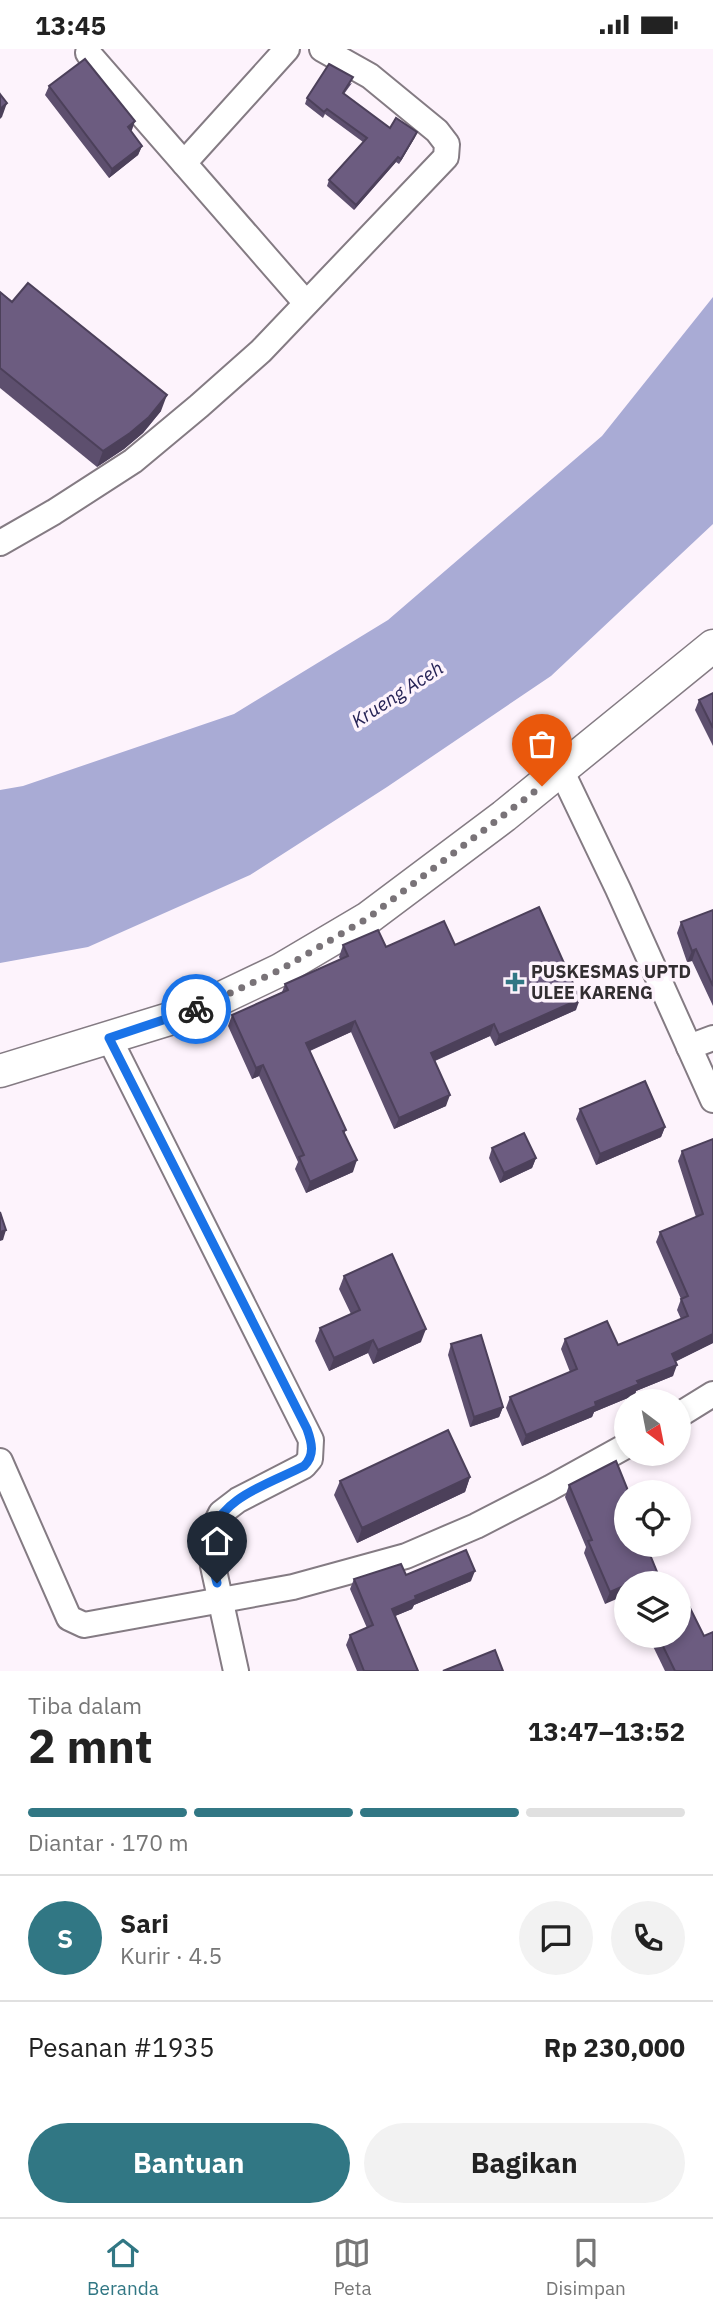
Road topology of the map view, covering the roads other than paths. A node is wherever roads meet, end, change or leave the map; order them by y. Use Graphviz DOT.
graph roads {
  1 [pos="287,49"];
  2 [pos="322,49"];
  3 [pos="88,53"];
  4 [pos="184,163"];
  5 [pos="306,303"];
  6 [pos="0,543"];
  7 [pos="713,646"];
  8 [pos="561,771"];
  9 [pos="109,1038"];
  10 [pos="713,1038"];
  11 [pos="689,1047"];
  12 [pos="0,1071"];
  13 [pos="713,1100"];
  14 [pos="713,1394"];
  15 [pos="691,1408"];
  16 [pos="614,1452"];
  17 [pos="0,1461"];
  18 [pos="221,1601"];
  19 [pos="236,1671"];
  1 -- 4 [label="street"];
  2 -- 5 [label="street"];
  3 -- 4 [label="street"];
  4 -- 5 [label="street"];
  5 -- 6 [label="street"];
  7 -- 8 [label="street"];
  8 -- 9 [label="street"];
  8 -- 11 [label="street"];
  9 -- 12 [label="street"];
  9 -- 18 [label="street"];
  10 -- 11 [label="street"];
  11 -- 13 [label="street"];
  14 -- 15 [label="street"];
  16 -- 18 [label="street"];
  17 -- 18 [label="street"];
  18 -- 19 [label="street"];
}
